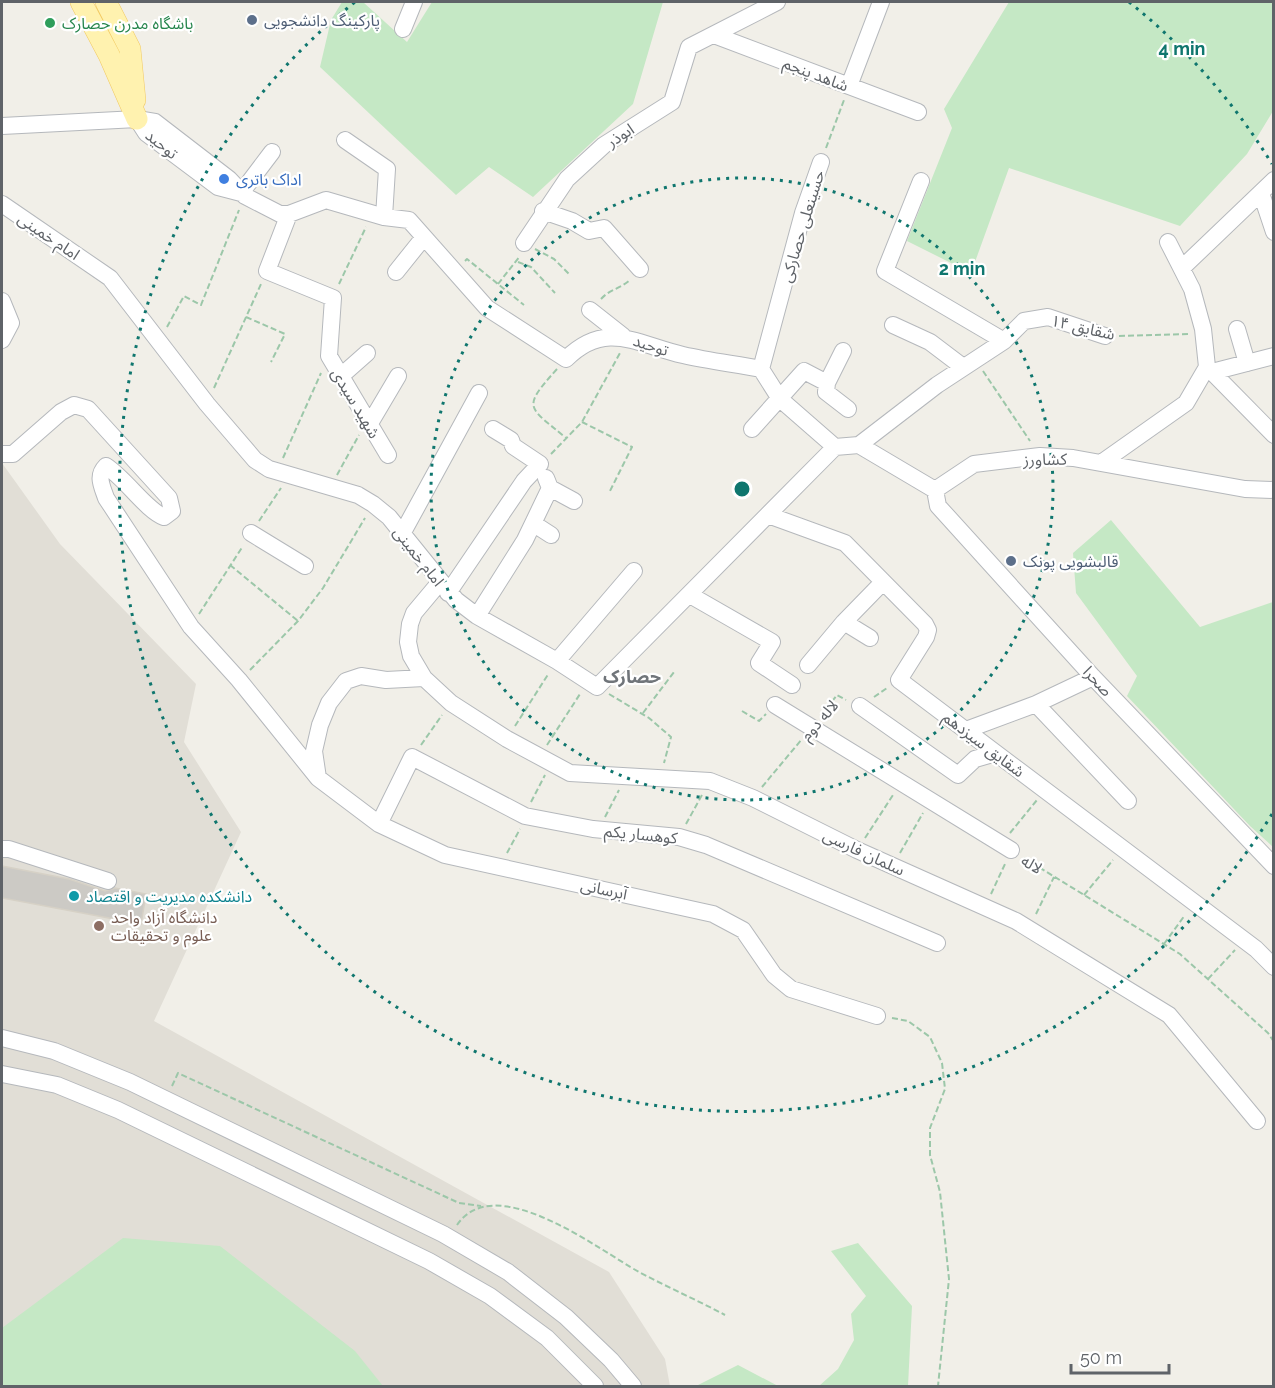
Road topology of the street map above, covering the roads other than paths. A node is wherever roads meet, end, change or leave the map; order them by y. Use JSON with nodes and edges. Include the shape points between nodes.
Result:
{"nodes":[{"id":1,"x":81,"y":2,"type":"edge"},
{"id":2,"x":106,"y":2,"type":"edge"},
{"id":3,"x":414,"y":2,"type":"edge"},
{"id":4,"x":777,"y":2,"type":"edge"},
{"id":5,"x":881,"y":2,"type":"edge"},
{"id":6,"x":403,"y":29,"type":"dead end"},
{"id":7,"x":714,"y":35,"type":"junction"},
{"id":8,"x":849,"y":86,"type":"junction"},
{"id":9,"x":918,"y":112,"type":"dead end"},
{"id":10,"x":136,"y":119,"type":"junction"},
{"id":11,"x":2,"y":126,"type":"edge"},
{"id":12,"x":345,"y":140,"type":"dead end"},
{"id":13,"x":272,"y":152,"type":"dead end"},
{"id":14,"x":821,"y":162,"type":"road end"},
{"id":15,"x":1274,"y":180,"type":"edge"},
{"id":16,"x":921,"y":181,"type":"dead end"},
{"id":17,"x":1261,"y":193,"type":"junction"},
{"id":18,"x":243,"y":194,"type":"junction"},
{"id":19,"x":2,"y":204,"type":"edge"},
{"id":20,"x":543,"y":211,"type":"junction"},
{"id":21,"x":289,"y":214,"type":"junction"},
{"id":22,"x":378,"y":215,"type":"junction"},
{"id":23,"x":1274,"y":232,"type":"edge"},
{"id":24,"x":424,"y":237,"type":"junction"},
{"id":25,"x":1168,"y":242,"type":"dead end"},
{"id":26,"x":524,"y":243,"type":"road end"},
{"id":27,"x":1182,"y":268,"type":"junction"},
{"id":28,"x":640,"y":269,"type":"road end"},
{"id":29,"x":396,"y":272,"type":"dead end"},
{"id":30,"x":2,"y":301,"type":"edge"},
{"id":31,"x":591,"y":310,"type":"road end"},
{"id":32,"x":893,"y":326,"type":"dead end"},
{"id":33,"x":1237,"y":329,"type":"dead end"},
{"id":34,"x":1105,"y":336,"type":"road end"},
{"id":35,"x":626,"y":337,"type":"junction"},
{"id":36,"x":2,"y":340,"type":"edge"},
{"id":37,"x":1004,"y":341,"type":"junction"},
{"id":38,"x":843,"y":351,"type":"dead end"},
{"id":39,"x":367,"y":352,"type":"dead end"},
{"id":40,"x":1274,"y":356,"type":"edge"},
{"id":41,"x":969,"y":363,"type":"junction"},
{"id":42,"x":1246,"y":363,"type":"junction"},
{"id":43,"x":761,"y":369,"type":"junction"},
{"id":44,"x":341,"y":376,"type":"junction"},
{"id":45,"x":398,"y":376,"type":"dead end"},
{"id":46,"x":827,"y":383,"type":"junction"},
{"id":47,"x":479,"y":393,"type":"dead end"},
{"id":48,"x":780,"y":399,"type":"junction"},
{"id":49,"x":848,"y":409,"type":"dead end"},
{"id":50,"x":368,"y":423,"type":"junction"},
{"id":51,"x":493,"y":429,"type":"dead end"},
{"id":52,"x":752,"y":429,"type":"dead end"},
{"id":53,"x":1274,"y":435,"type":"edge"},
{"id":54,"x":860,"y":445,"type":"junction"},
{"id":55,"x":835,"y":447,"type":"junction"},
{"id":56,"x":2,"y":454,"type":"edge"},
{"id":57,"x":388,"y":455,"type":"dead end"},
{"id":58,"x":540,"y":464,"type":"junction"},
{"id":59,"x":1101,"y":464,"type":"junction"},
{"id":60,"x":550,"y":488,"type":"junction"},
{"id":61,"x":935,"y":490,"type":"junction"},
{"id":62,"x":1274,"y":490,"type":"edge"},
{"id":63,"x":574,"y":501,"type":"dead end"},
{"id":64,"x":768,"y":515,"type":"junction"},
{"id":65,"x":534,"y":524,"type":"junction"},
{"id":66,"x":251,"y":533,"type":"road end"},
{"id":67,"x":402,"y":534,"type":"junction"},
{"id":68,"x":551,"y":535,"type":"dead end"},
{"id":69,"x":304,"y":566,"type":"dead end"},
{"id":70,"x":634,"y":571,"type":"dead end"},
{"id":71,"x":883,"y":582,"type":"junction"},
{"id":72,"x":444,"y":587,"type":"junction"},
{"id":73,"x":690,"y":595,"type":"junction"},
{"id":74,"x":477,"y":616,"type":"junction"},
{"id":75,"x":844,"y":622,"type":"junction"},
{"id":76,"x":870,"y":638,"type":"dead end"},
{"id":77,"x":557,"y":661,"type":"junction"},
{"id":78,"x":808,"y":665,"type":"dead end"},
{"id":79,"x":1093,"y":677,"type":"junction"},
{"id":80,"x":424,"y":678,"type":"junction"},
{"id":81,"x":792,"y":685,"type":"dead end"},
{"id":82,"x":1036,"y":704,"type":"junction"},
{"id":83,"x":775,"y":705,"type":"dead end"},
{"id":84,"x":860,"y":706,"type":"road end"},
{"id":85,"x":966,"y":730,"type":"junction"},
{"id":86,"x":996,"y":753,"type":"junction"},
{"id":87,"x":318,"y":778,"type":"junction"},
{"id":88,"x":1128,"y":801,"type":"dead end"},
{"id":89,"x":379,"y":824,"type":"junction"},
{"id":90,"x":1006,"y":847,"type":"road end"},
{"id":91,"x":2,"y":849,"type":"edge"},
{"id":92,"x":1274,"y":866,"type":"edge"},
{"id":93,"x":108,"y":880,"type":"dead end"},
{"id":94,"x":937,"y":943,"type":"dead end"},
{"id":95,"x":1274,"y":967,"type":"edge"},
{"id":96,"x":877,"y":1016,"type":"road end"},
{"id":97,"x":2,"y":1038,"type":"edge"},
{"id":98,"x":7,"y":1076,"type":"edge"},
{"id":99,"x":1257,"y":1121,"type":"dead end"},
{"id":100,"x":255,"y":1144,"type":"junction"},
{"id":101,"x":243,"y":1170,"type":"junction"},
{"id":102,"x":595,"y":1386,"type":"edge"},
{"id":103,"x":633,"y":1386,"type":"edge"}],
"edges":[{"from":1,"to":10,"type":"main road"},
{"from":2,"to":10,"type":"main road","via":[[130,49]]},
{"from":3,"to":6,"type":"street"},
{"from":4,"to":7,"type":"street","name":"ابوذر"},
{"from":5,"to":8,"type":"street"},
{"from":7,"to":8,"type":"street","name":"شاهد پنجم"},
{"from":7,"to":20,"type":"street","name":"ابوذر","via":[[689,47],[672,102],[604,145],[567,179]]},
{"from":8,"to":9,"type":"street","name":"شاهد پنجم"},
{"from":10,"to":11,"type":"street"},
{"from":10,"to":18,"type":"street","name":"توحید","via":[[155,122]]},
{"from":12,"to":22,"type":"street","via":[[387,169]]},
{"from":13,"to":18,"type":"street"},
{"from":14,"to":43,"type":"street","name":"حسینعلی حصارکی","via":[[803,213]]},
{"from":15,"to":17,"type":"street"},
{"from":16,"to":37,"type":"street","via":[[885,270]]},
{"from":17,"to":23,"type":"street"},
{"from":17,"to":27,"type":"street"},
{"from":18,"to":21,"type":"street","name":"توحید","via":[[280,214]]},
{"from":19,"to":67,"type":"street","name":"امام خمینی","via":[[110,278],[240,446],[255,460],[283,474],[358,495],[389,517]]},
{"from":20,"to":26,"type":"street","name":"ابوذر"},
{"from":20,"to":28,"type":"street","via":[[589,231],[604,228]]},
{"from":21,"to":22,"type":"street","via":[[326,200]]},
{"from":21,"to":44,"type":"street","name":"شهید سیدی","via":[[267,271],[333,298],[328,356]]},
{"from":22,"to":24,"type":"street","via":[[409,220]]},
{"from":24,"to":29,"type":"street"},
{"from":24,"to":35,"type":"street","name":"توحید","via":[[487,308],[566,359],[590,340]]},
{"from":25,"to":27,"type":"street"},
{"from":27,"to":59,"type":"street","via":[[1204,332],[1207,367],[1186,403]]},
{"from":30,"to":36,"type":"street","via":[[11,323]]},
{"from":31,"to":35,"type":"street"},
{"from":32,"to":41,"type":"street"},
{"from":33,"to":42,"type":"street"},
{"from":34,"to":37,"type":"street","name":"شقایق ۱۴","via":[[1048,317],[1024,321]]},
{"from":35,"to":43,"type":"street","name":"توحید","via":[[682,355]]},
{"from":37,"to":41,"type":"street","name":"شقایق ۱۴"},
{"from":38,"to":46,"type":"street"},
{"from":39,"to":44,"type":"street"},
{"from":40,"to":42,"type":"street"},
{"from":41,"to":54,"type":"street","name":"شقایق ۱۴"},
{"from":42,"to":53,"type":"street","via":[[1212,372]]},
{"from":43,"to":48,"type":"street"},
{"from":44,"to":50,"type":"street","name":"شهید سیدی"},
{"from":45,"to":50,"type":"street"},
{"from":46,"to":48,"type":"street","via":[[804,371]]},
{"from":46,"to":49,"type":"street","via":[[826,392]]},
{"from":47,"to":67,"type":"street"},
{"from":48,"to":52,"type":"street"},
{"from":48,"to":55,"type":"street"},
{"from":50,"to":57,"type":"street","name":"شهید سیدی"},
{"from":51,"to":58,"type":"street"},
{"from":54,"to":55,"type":"street"},
{"from":54,"to":61,"type":"street"},
{"from":55,"to":64,"type":"street"},
{"from":56,"to":87,"type":"street","name":"آبرسانی","via":[[13,454],[74,405],[88,409],[170,498],[172,511],[164,517],[154,513],[122,477],[106,466],[100,480],[106,498],[191,627]]},
{"from":58,"to":60,"type":"street"},
{"from":58,"to":72,"type":"street","via":[[496,514]]},
{"from":59,"to":61,"type":"street","name":"کشاورز","via":[[1040,456],[974,464]]},
{"from":59,"to":62,"type":"street","name":"کشاورز","via":[[1245,489]]},
{"from":60,"to":63,"type":"street"},
{"from":60,"to":65,"type":"street"},
{"from":61,"to":79,"type":"street","name":"صحرا","via":[[938,506]]},
{"from":64,"to":71,"type":"street","via":[[845,543]]},
{"from":64,"to":73,"type":"street"},
{"from":65,"to":68,"type":"street"},
{"from":65,"to":74,"type":"street"},
{"from":66,"to":69,"type":"street"},
{"from":67,"to":72,"type":"street","name":"امام خمینی"},
{"from":70,"to":77,"type":"street"},
{"from":71,"to":75,"type":"street"},
{"from":71,"to":85,"type":"street","name":"شقایق سیزدهم","via":[[928,630],[899,680]]},
{"from":72,"to":74,"type":"street","name":"امام خمینی"},
{"from":72,"to":80,"type":"street","via":[[414,613],[410,624],[411,656]]},
{"from":73,"to":77,"type":"street","name":"امام خمینی","via":[[593,684]]},
{"from":73,"to":81,"type":"street","via":[[771,642],[759,663]]},
{"from":74,"to":77,"type":"street","name":"امام خمینی"},
{"from":75,"to":76,"type":"street"},
{"from":75,"to":78,"type":"street"},
{"from":79,"to":82,"type":"street"},
{"from":79,"to":92,"type":"street","name":"صحرا"},
{"from":80,"to":87,"type":"street","via":[[386,680],[361,676],[346,681],[329,703],[320,724],[314,751]]},
{"from":80,"to":99,"type":"street","name":"سلمان فارسی","via":[[451,703],[570,773],[710,781],[1029,928],[1169,1016]]},
{"from":82,"to":85,"type":"street"},
{"from":82,"to":88,"type":"street"},
{"from":83,"to":90,"type":"street"},
{"from":84,"to":86,"type":"street","name":"لاله دوم","via":[[958,775],[975,759]]},
{"from":85,"to":86,"type":"street","name":"شقایق سیزدهم"},
{"from":86,"to":95,"type":"street","name":"شقایق سیزدهم","via":[[1244,940]]},
{"from":87,"to":89,"type":"street","name":"آبرسانی"},
{"from":89,"to":94,"type":"street","name":"کوهسار یکم","via":[[412,757],[525,816],[598,830],[679,837],[706,845]]},
{"from":89,"to":96,"type":"street","name":"آبرسانی","via":[[445,855],[713,914],[743,930],[774,975],[790,989]]},
{"from":91,"to":93,"type":"street"},
{"from":97,"to":100,"type":"street","via":[[54,1051]]},
{"from":98,"to":101,"type":"street","via":[[57,1085]]},
{"from":100,"to":101,"type":"street"},
{"from":100,"to":103,"type":"street","via":[[448,1237],[508,1272],[566,1317]]},
{"from":101,"to":102,"type":"street","via":[[429,1261],[490,1296],[547,1338]]}]}
